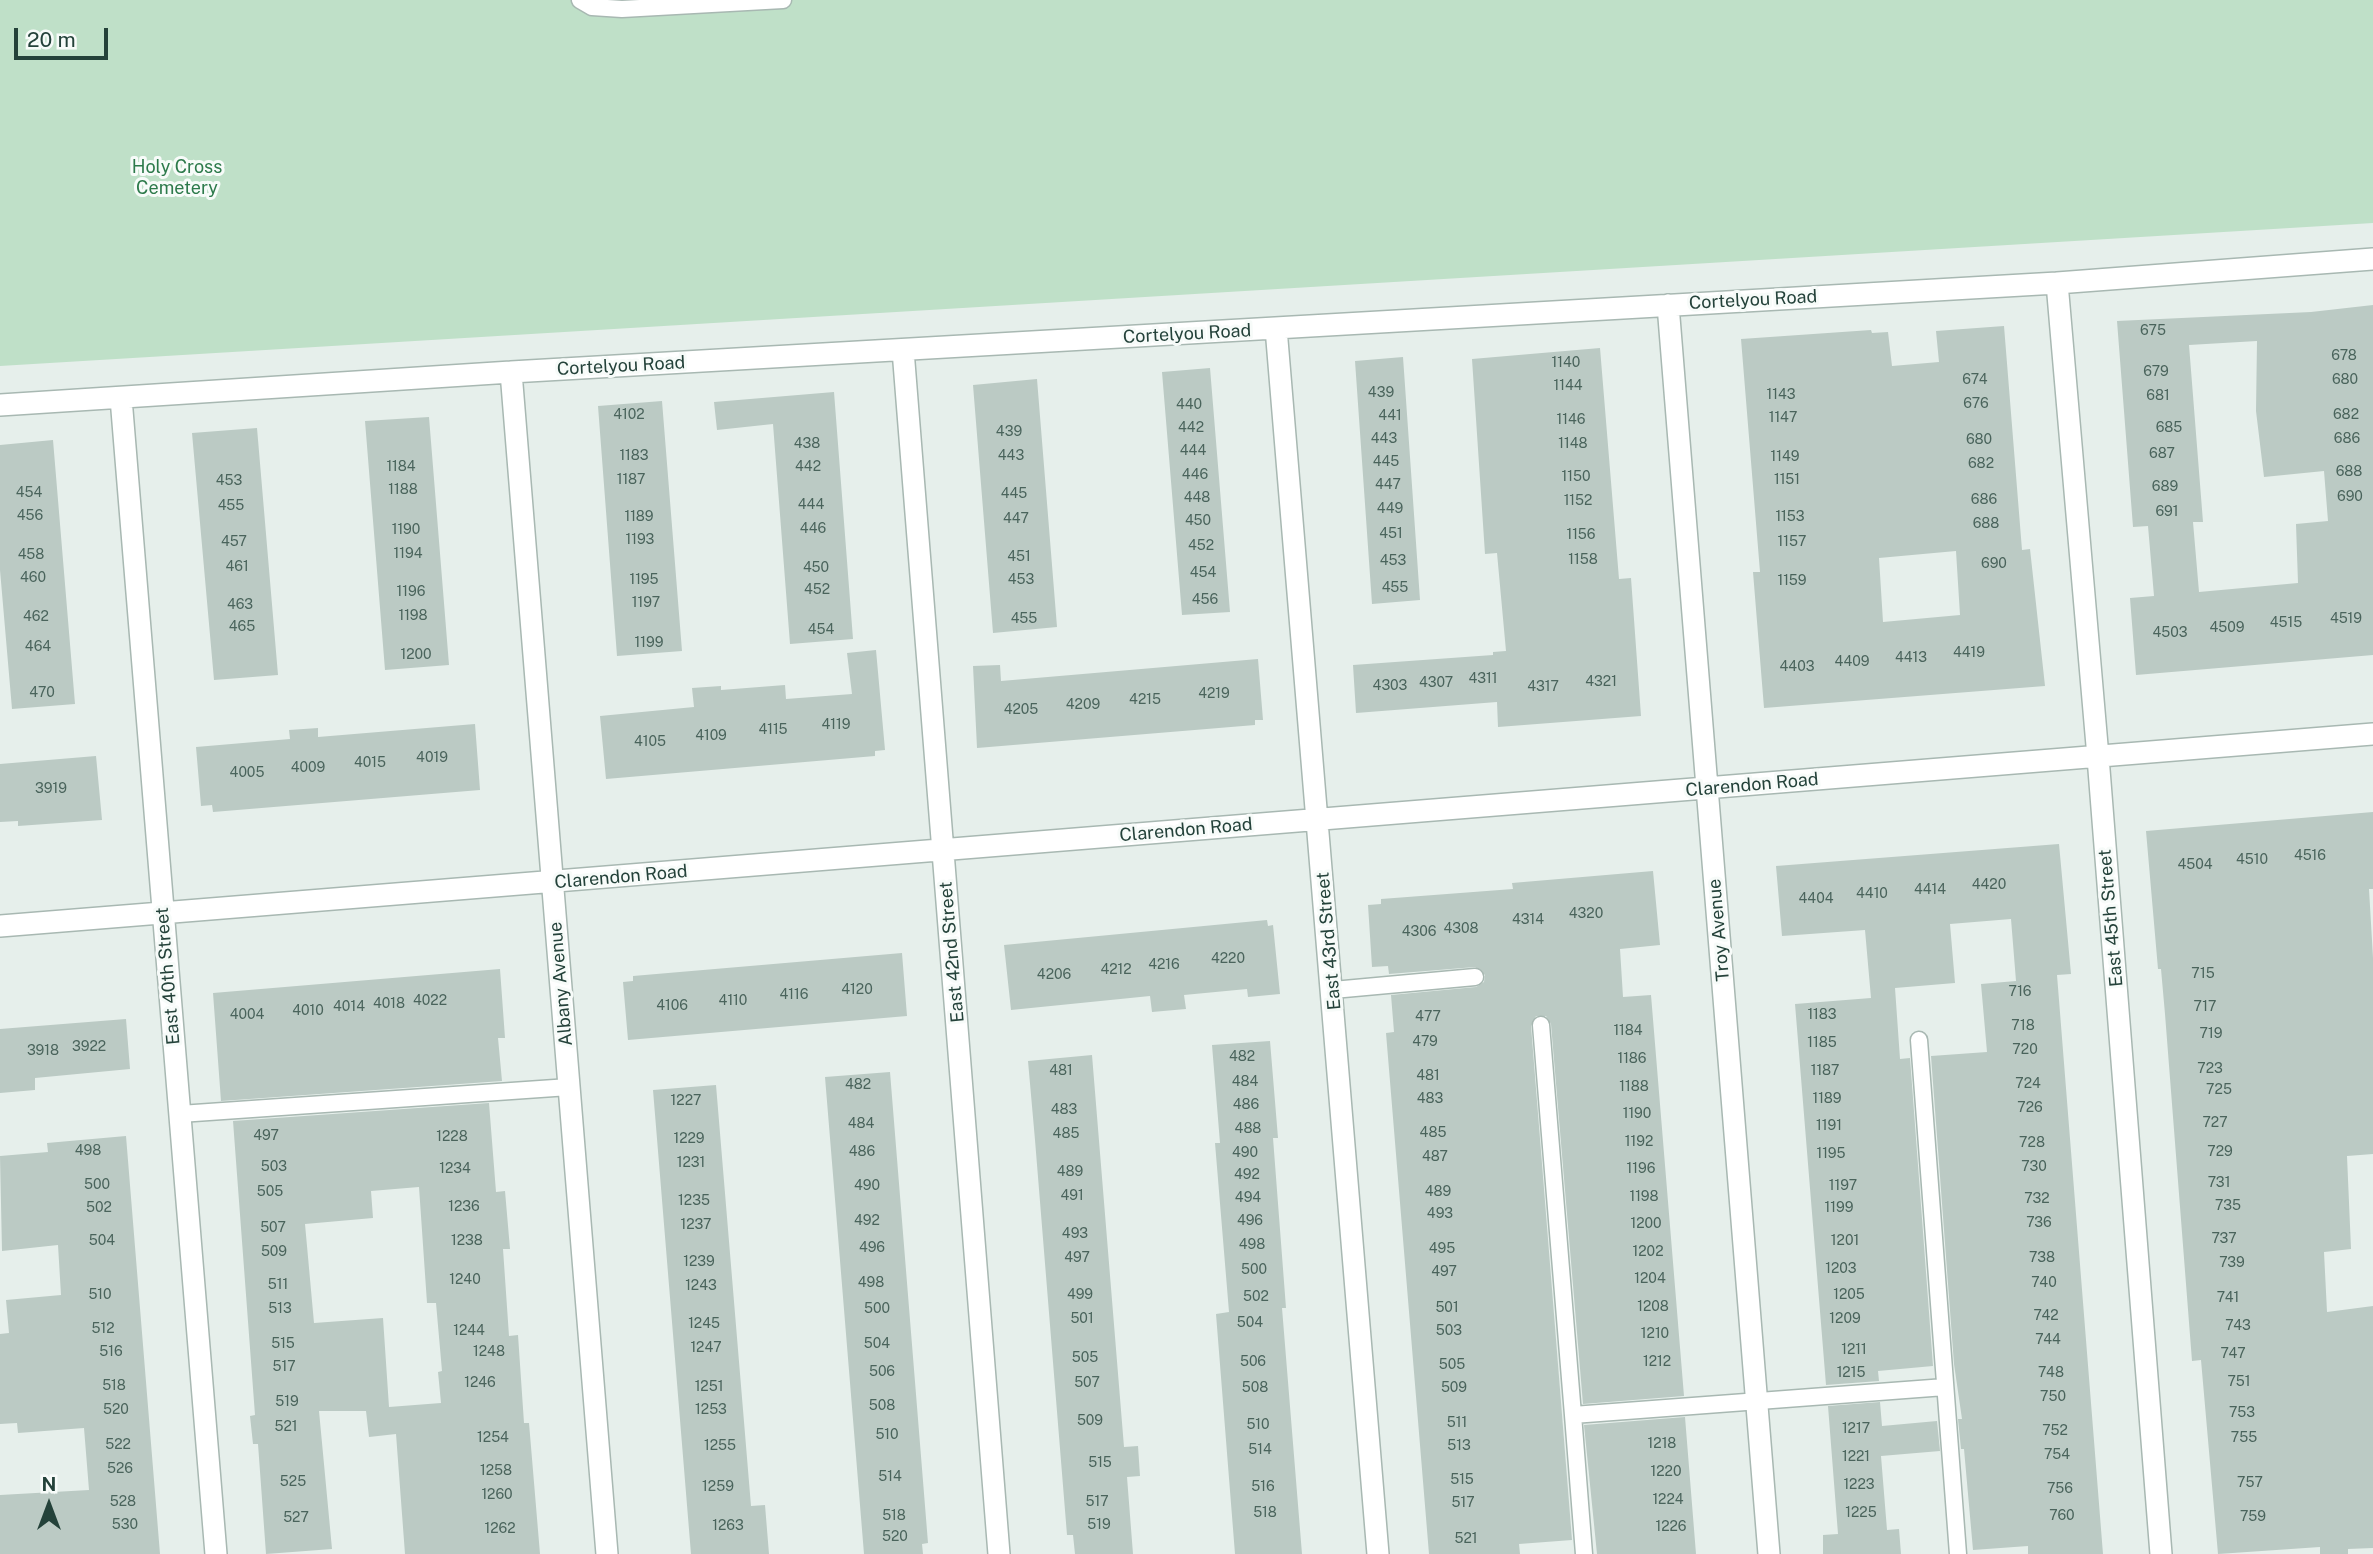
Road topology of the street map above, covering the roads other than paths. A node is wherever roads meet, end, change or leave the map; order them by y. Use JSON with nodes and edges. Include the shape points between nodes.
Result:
{"nodes":[{"id":1,"x":580,"y":0,"type":"edge"},
{"id":2,"x":783,"y":0,"type":"edge"},
{"id":3,"x":2373,"y":259,"type":"edge"},
{"id":4,"x":2057,"y":283,"type":"junction"},
{"id":5,"x":1668,"y":305,"type":"junction"},
{"id":6,"x":1276,"y":328,"type":"junction"},
{"id":7,"x":904,"y":350,"type":"junction"},
{"id":8,"x":511,"y":372,"type":"junction"},
{"id":9,"x":121,"y":398,"type":"junction"},
{"id":10,"x":0,"y":405,"type":"edge"},
{"id":11,"x":2373,"y":734,"type":"edge"},
{"id":12,"x":2098,"y":757,"type":"junction"},
{"id":13,"x":1707,"y":788,"type":"junction"},
{"id":14,"x":1319,"y":819,"type":"junction"},
{"id":15,"x":943,"y":850,"type":"junction"},
{"id":16,"x":553,"y":882,"type":"junction"},
{"id":17,"x":163,"y":913,"type":"junction"},
{"id":18,"x":0,"y":926,"type":"edge"},
{"id":19,"x":1475,"y":977,"type":"dead end"},
{"id":20,"x":1333,"y":989,"type":"junction"},
{"id":21,"x":1541,"y":1026,"type":"dead end"},
{"id":22,"x":1919,"y":1040,"type":"dead end"},
{"id":23,"x":569,"y":1087,"type":"junction"},
{"id":24,"x":180,"y":1114,"type":"junction"},
{"id":25,"x":1945,"y":1387,"type":"junction"},
{"id":26,"x":1757,"y":1403,"type":"junction"},
{"id":27,"x":1573,"y":1415,"type":"junction"},
{"id":28,"x":216,"y":1554,"type":"edge"},
{"id":29,"x":607,"y":1554,"type":"edge"},
{"id":30,"x":999,"y":1554,"type":"edge"},
{"id":31,"x":1378,"y":1554,"type":"edge"},
{"id":32,"x":1584,"y":1554,"type":"edge"},
{"id":33,"x":1769,"y":1554,"type":"edge"},
{"id":34,"x":1958,"y":1554,"type":"edge"},
{"id":35,"x":2161,"y":1554,"type":"edge"}],
"edges":[{"from":1,"to":2,"type":"lane","via":[[592,7],[622,9]]},
{"from":3,"to":4,"type":"street","name":"Cortelyou Road"},
{"from":4,"to":5,"type":"street","name":"Cortelyou Road"},
{"from":4,"to":12,"type":"street","name":"East 45th Street"},
{"from":5,"to":6,"type":"street","name":"Cortelyou Road"},
{"from":5,"to":13,"type":"street","name":"Troy Avenue"},
{"from":6,"to":7,"type":"street","name":"Cortelyou Road"},
{"from":6,"to":14,"type":"street","name":"East 43rd Street"},
{"from":7,"to":8,"type":"street","name":"Cortelyou Road"},
{"from":7,"to":15,"type":"street","name":"East 42nd Street"},
{"from":8,"to":9,"type":"street","name":"Cortelyou Road"},
{"from":8,"to":16,"type":"street","name":"Albany Avenue"},
{"from":9,"to":10,"type":"street","name":"Cortelyou Road"},
{"from":9,"to":17,"type":"street","name":"East 40th Street"},
{"from":11,"to":12,"type":"street","name":"Clarendon Road"},
{"from":12,"to":13,"type":"street","name":"Clarendon Road"},
{"from":12,"to":35,"type":"street","name":"East 45th Street"},
{"from":13,"to":14,"type":"street","name":"Clarendon Road"},
{"from":13,"to":26,"type":"street","name":"Troy Avenue"},
{"from":14,"to":15,"type":"street","name":"Clarendon Road"},
{"from":14,"to":20,"type":"street","name":"East 43rd Street"},
{"from":15,"to":16,"type":"street","name":"Clarendon Road"},
{"from":15,"to":30,"type":"street","name":"East 42nd Street"},
{"from":16,"to":17,"type":"street","name":"Clarendon Road"},
{"from":16,"to":23,"type":"street","name":"Albany Avenue"},
{"from":17,"to":18,"type":"street","name":"Clarendon Road"},
{"from":17,"to":24,"type":"street","name":"East 40th Street"},
{"from":19,"to":20,"type":"lane"},
{"from":20,"to":31,"type":"street","name":"East 43rd Street"},
{"from":21,"to":27,"type":"lane"},
{"from":22,"to":25,"type":"lane"},
{"from":23,"to":24,"type":"lane"},
{"from":23,"to":29,"type":"street","name":"Albany Avenue"},
{"from":24,"to":28,"type":"street","name":"East 40th Street"},
{"from":25,"to":26,"type":"lane"},
{"from":25,"to":34,"type":"lane"},
{"from":26,"to":27,"type":"lane"},
{"from":26,"to":33,"type":"street","name":"Troy Avenue"},
{"from":27,"to":32,"type":"lane"}]}
